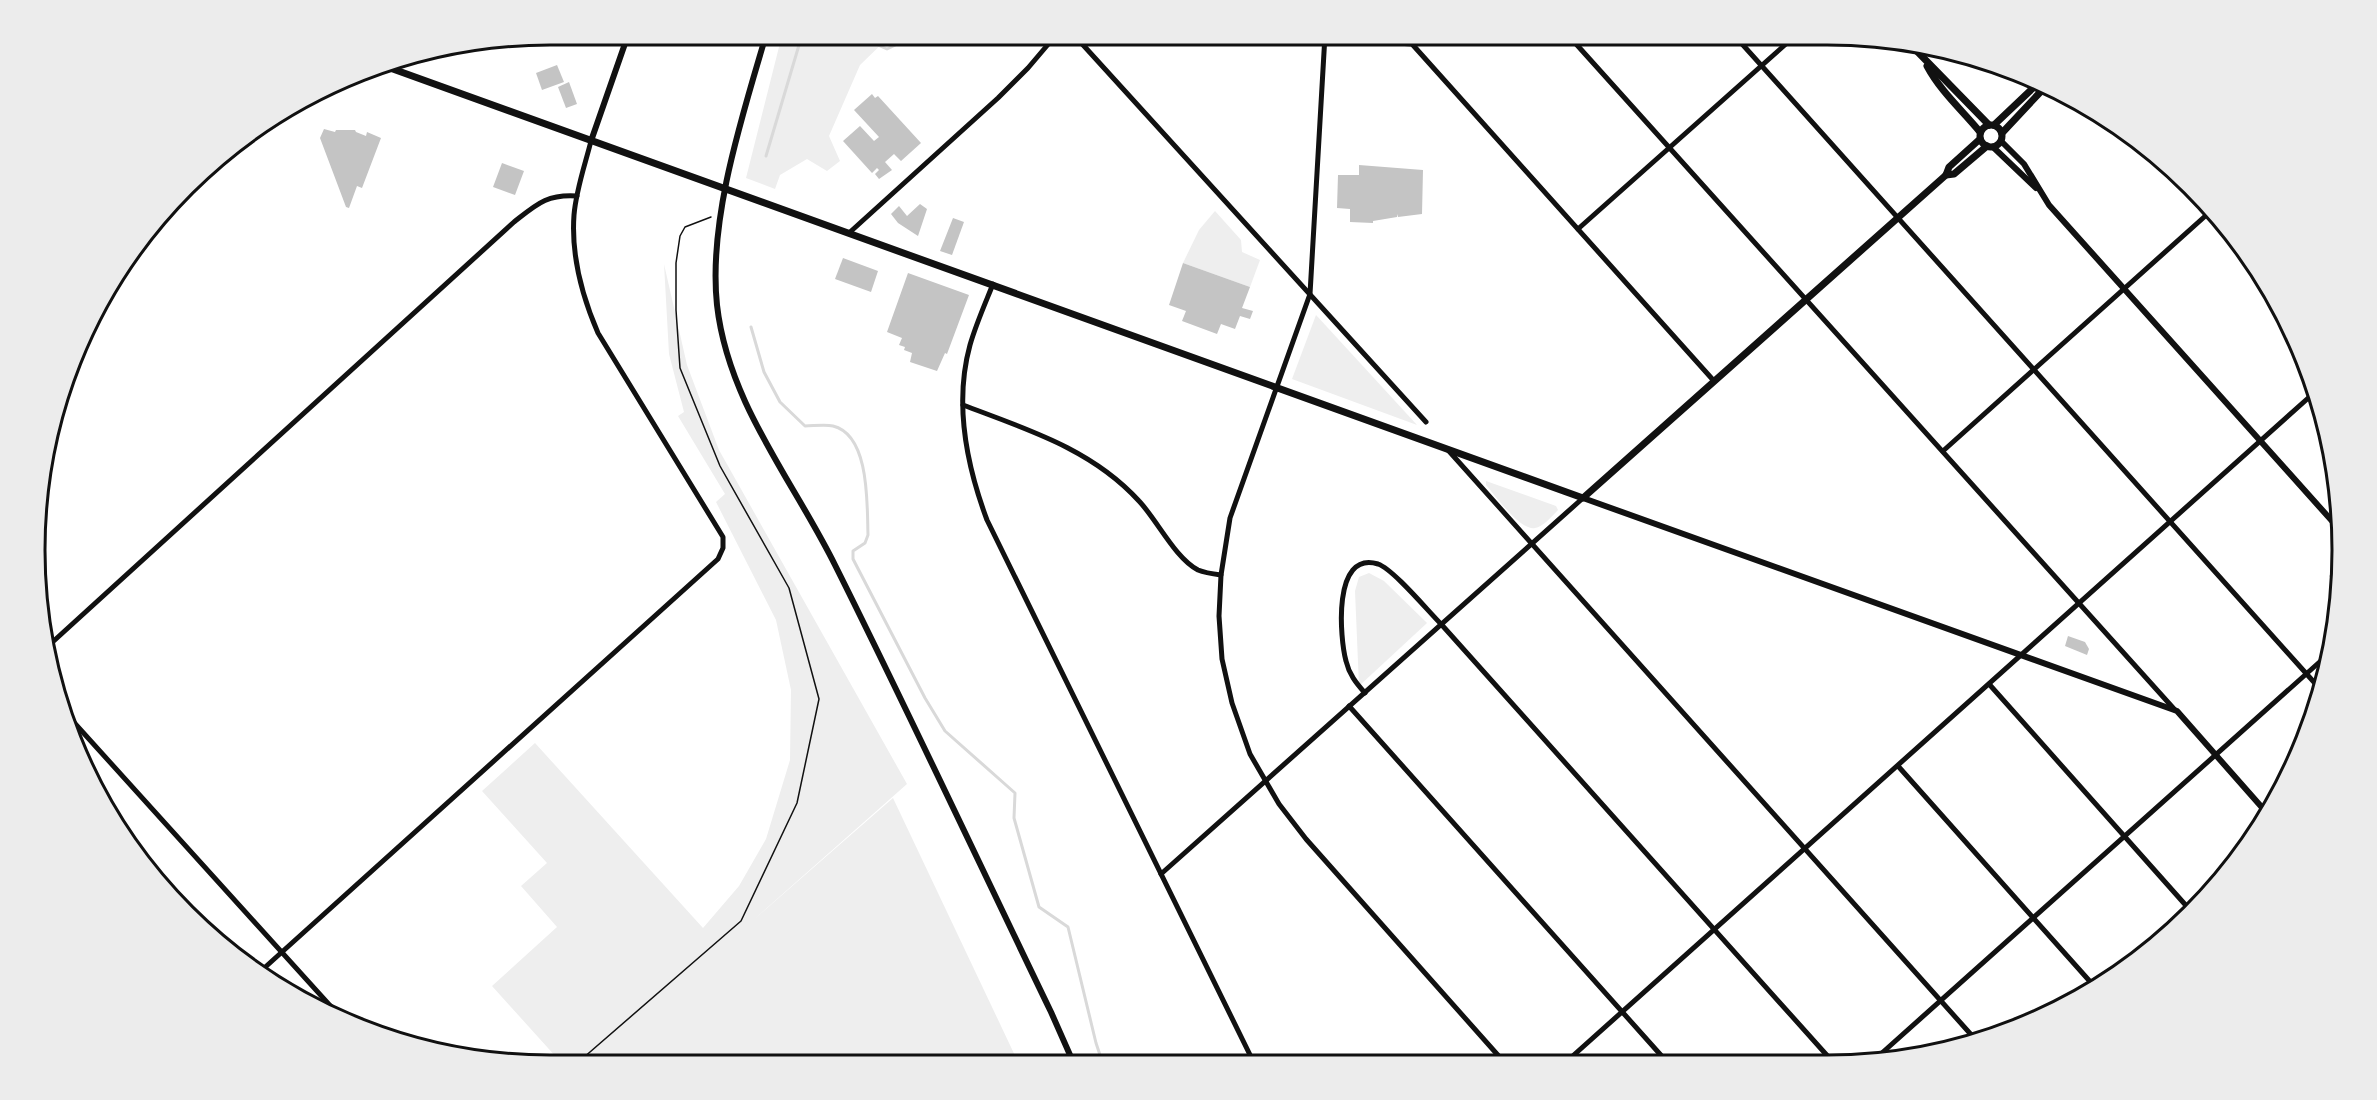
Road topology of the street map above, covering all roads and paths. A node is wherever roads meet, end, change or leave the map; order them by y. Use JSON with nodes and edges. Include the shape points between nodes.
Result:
{"nodes":[{"id":1,"x":624,"y":45,"type":"edge"},
{"id":2,"x":763,"y":45,"type":"edge"},
{"id":3,"x":1047,"y":45,"type":"edge"},
{"id":4,"x":1084,"y":45,"type":"edge"},
{"id":5,"x":1324,"y":45,"type":"edge"},
{"id":6,"x":1413,"y":45,"type":"edge"},
{"id":7,"x":1579,"y":45,"type":"edge"},
{"id":8,"x":1744,"y":45,"type":"edge"},
{"id":9,"x":1784,"y":45,"type":"edge"},
{"id":10,"x":1918,"y":54,"type":"edge"},
{"id":11,"x":1923,"y":59,"type":"junction"},
{"id":12,"x":1761,"y":65,"type":"junction"},
{"id":13,"x":395,"y":70,"type":"edge"},
{"id":14,"x":2032,"y":89,"type":"edge"},
{"id":15,"x":2040,"y":92,"type":"edge"},
{"id":16,"x":1991,"y":125,"type":"junction"},
{"id":17,"x":1980,"y":135,"type":"junction"},
{"id":18,"x":2001,"y":137,"type":"junction"},
{"id":19,"x":591,"y":141,"type":"junction"},
{"id":20,"x":1990,"y":146,"type":"junction"},
{"id":21,"x":1670,"y":147,"type":"junction"},
{"id":22,"x":1946,"y":175,"type":"junction"},
{"id":23,"x":2043,"y":194,"type":"junction"},
{"id":24,"x":577,"y":196,"type":"junction"},
{"id":25,"x":720,"y":215,"type":"junction"},
{"id":26,"x":2206,"y":216,"type":"edge"},
{"id":27,"x":1898,"y":218,"type":"junction"},
{"id":28,"x":1578,"y":229,"type":"junction"},
{"id":29,"x":849,"y":233,"type":"junction"},
{"id":30,"x":993,"y":284,"type":"junction"},
{"id":31,"x":2124,"y":289,"type":"junction"},
{"id":32,"x":1310,"y":294,"type":"junction"},
{"id":33,"x":1806,"y":299,"type":"junction"},
{"id":34,"x":2034,"y":369,"type":"junction"},
{"id":35,"x":1714,"y":381,"type":"junction"},
{"id":36,"x":1276,"y":387,"type":"junction"},
{"id":37,"x":2308,"y":398,"type":"edge"},
{"id":38,"x":963,"y":405,"type":"junction"},
{"id":39,"x":1426,"y":422,"type":"dead end"},
{"id":40,"x":2260,"y":441,"type":"junction"},
{"id":41,"x":1447,"y":449,"type":"junction"},
{"id":42,"x":1942,"y":451,"type":"junction"},
{"id":43,"x":1583,"y":498,"type":"junction"},
{"id":44,"x":2331,"y":520,"type":"edge"},
{"id":45,"x":2170,"y":522,"type":"junction"},
{"id":46,"x":1532,"y":544,"type":"junction"},
{"id":47,"x":1221,"y":575,"type":"junction"},
{"id":48,"x":2079,"y":603,"type":"junction"},
{"id":49,"x":1441,"y":624,"type":"junction"},
{"id":50,"x":54,"y":641,"type":"edge"},
{"id":51,"x":2020,"y":656,"type":"junction"},
{"id":52,"x":2319,"y":662,"type":"edge"},
{"id":53,"x":2306,"y":674,"type":"junction"},
{"id":54,"x":2314,"y":683,"type":"edge"},
{"id":55,"x":1989,"y":684,"type":"junction"},
{"id":56,"x":1365,"y":693,"type":"junction"},
{"id":57,"x":1349,"y":706,"type":"junction"},
{"id":58,"x":2176,"y":711,"type":"junction"},
{"id":59,"x":77,"y":726,"type":"edge"},
{"id":60,"x":2216,"y":755,"type":"junction"},
{"id":61,"x":1898,"y":766,"type":"junction"},
{"id":62,"x":1265,"y":781,"type":"junction"},
{"id":63,"x":2261,"y":807,"type":"edge"},
{"id":64,"x":2125,"y":836,"type":"junction"},
{"id":65,"x":1804,"y":849,"type":"junction"},
{"id":66,"x":1161,"y":874,"type":"junction"},
{"id":67,"x":2186,"y":905,"type":"edge"},
{"id":68,"x":2033,"y":918,"type":"junction"},
{"id":69,"x":1714,"y":930,"type":"junction"},
{"id":70,"x":282,"y":952,"type":"junction"},
{"id":71,"x":265,"y":967,"type":"edge"},
{"id":72,"x":2090,"y":981,"type":"edge"},
{"id":73,"x":1941,"y":1001,"type":"junction"},
{"id":74,"x":328,"y":1004,"type":"edge"},
{"id":75,"x":1622,"y":1012,"type":"junction"},
{"id":76,"x":1970,"y":1034,"type":"edge"},
{"id":77,"x":1883,"y":1052,"type":"edge"},
{"id":78,"x":587,"y":1055,"type":"edge"},
{"id":79,"x":1070,"y":1055,"type":"edge"},
{"id":80,"x":1250,"y":1055,"type":"edge"},
{"id":81,"x":1498,"y":1055,"type":"edge"},
{"id":82,"x":1574,"y":1055,"type":"edge"},
{"id":83,"x":1661,"y":1055,"type":"edge"},
{"id":84,"x":1827,"y":1055,"type":"edge"}],
"edges":[{"from":1,"to":19,"type":"street"},
{"from":2,"to":25,"type":"street"},
{"from":3,"to":29,"type":"street","via":[[998,99]]},
{"from":4,"to":32,"type":"street"},
{"from":5,"to":32,"type":"street"},
{"from":6,"to":28,"type":"street"},
{"from":7,"to":21,"type":"street"},
{"from":8,"to":12,"type":"street"},
{"from":9,"to":12,"type":"street"},
{"from":10,"to":11,"type":"main road"},
{"from":11,"to":16,"type":"main road"},
{"from":11,"to":17,"type":"main road","via":[[1934,80]]},
{"from":12,"to":21,"type":"street"},
{"from":12,"to":27,"type":"street"},
{"from":13,"to":19,"type":"main road"},
{"from":14,"to":16,"type":"main road"},
{"from":15,"to":18,"type":"main road"},
{"from":16,"to":17,"type":"main road"},
{"from":16,"to":18,"type":"main road"},
{"from":17,"to":20,"type":"main road"},
{"from":17,"to":22,"type":"main road"},
{"from":18,"to":20,"type":"main road"},
{"from":18,"to":23,"type":"street"},
{"from":19,"to":24,"type":"street"},
{"from":19,"to":29,"type":"main road"},
{"from":20,"to":22,"type":"main road","via":[[1954,174]]},
{"from":20,"to":23,"type":"street"},
{"from":21,"to":28,"type":"street"},
{"from":21,"to":33,"type":"street"},
{"from":22,"to":27,"type":"main road"},
{"from":23,"to":31,"type":"street"},
{"from":24,"to":50,"type":"street","via":[[549,197],[514,222]]},
{"from":24,"to":70,"type":"street","via":[[574,232],[579,284],[587,307],[598,333],[723,537],[723,548],[718,558]]},
{"from":25,"to":78,"type":"path","via":[[685,227],[680,236],[676,263],[680,368],[720,466],[789,588],[819,699],[797,803],[741,921]]},
{"from":25,"to":79,"type":"street","via":[[716,245],[717,306],[744,404],[834,564]]},
{"from":26,"to":31,"type":"street"},
{"from":27,"to":33,"type":"main road"},
{"from":27,"to":34,"type":"street"},
{"from":28,"to":35,"type":"street"},
{"from":29,"to":30,"type":"main road"},
{"from":30,"to":36,"type":"main road"},
{"from":30,"to":38,"type":"street","via":[[970,343]]},
{"from":31,"to":34,"type":"street"},
{"from":31,"to":40,"type":"street"},
{"from":32,"to":36,"type":"street"},
{"from":32,"to":39,"type":"street"},
{"from":33,"to":35,"type":"main road"},
{"from":33,"to":42,"type":"street"},
{"from":34,"to":42,"type":"street"},
{"from":34,"to":45,"type":"street"},
{"from":35,"to":43,"type":"main road"},
{"from":36,"to":41,"type":"main road"},
{"from":36,"to":47,"type":"street","via":[[1230,518]]},
{"from":37,"to":40,"type":"street"},
{"from":38,"to":47,"type":"street","via":[[1057,441],[1085,456],[1137,498],[1189,563],[1205,573]]},
{"from":38,"to":66,"type":"street","via":[[972,475],[987,520]]},
{"from":40,"to":44,"type":"street"},
{"from":40,"to":45,"type":"street"},
{"from":41,"to":43,"type":"main road"},
{"from":41,"to":46,"type":"street"},
{"from":42,"to":48,"type":"street"},
{"from":43,"to":46,"type":"street"},
{"from":43,"to":51,"type":"street"},
{"from":45,"to":48,"type":"street"},
{"from":45,"to":53,"type":"street"},
{"from":46,"to":49,"type":"street"},
{"from":46,"to":65,"type":"street"},
{"from":47,"to":62,"type":"street","via":[[1222,659],[1232,703],[1250,754]]},
{"from":48,"to":51,"type":"street"},
{"from":48,"to":58,"type":"street"},
{"from":49,"to":56,"type":"street"},
{"from":49,"to":56,"type":"street","via":[[1383,567],[1372,563],[1358,567],[1344,589],[1341,625],[1346,663]]},
{"from":49,"to":69,"type":"street"},
{"from":51,"to":55,"type":"street"},
{"from":51,"to":58,"type":"street"},
{"from":52,"to":53,"type":"street"},
{"from":53,"to":54,"type":"street"},
{"from":53,"to":60,"type":"street"},
{"from":55,"to":61,"type":"street"},
{"from":55,"to":64,"type":"street"},
{"from":56,"to":57,"type":"street"},
{"from":57,"to":62,"type":"street"},
{"from":57,"to":75,"type":"street"},
{"from":58,"to":60,"type":"street"},
{"from":59,"to":70,"type":"street"},
{"from":60,"to":63,"type":"street"},
{"from":60,"to":64,"type":"street"},
{"from":61,"to":65,"type":"street"},
{"from":61,"to":68,"type":"street"},
{"from":62,"to":66,"type":"street"},
{"from":62,"to":81,"type":"street","via":[[1306,840]]},
{"from":64,"to":67,"type":"street"},
{"from":64,"to":68,"type":"street"},
{"from":65,"to":69,"type":"street"},
{"from":65,"to":73,"type":"street"},
{"from":66,"to":80,"type":"street"},
{"from":68,"to":72,"type":"street"},
{"from":68,"to":73,"type":"street"},
{"from":69,"to":75,"type":"street"},
{"from":69,"to":84,"type":"street"},
{"from":70,"to":71,"type":"street"},
{"from":70,"to":74,"type":"street"},
{"from":73,"to":76,"type":"street"},
{"from":73,"to":77,"type":"street"},
{"from":75,"to":82,"type":"street"},
{"from":75,"to":83,"type":"street"}]}
